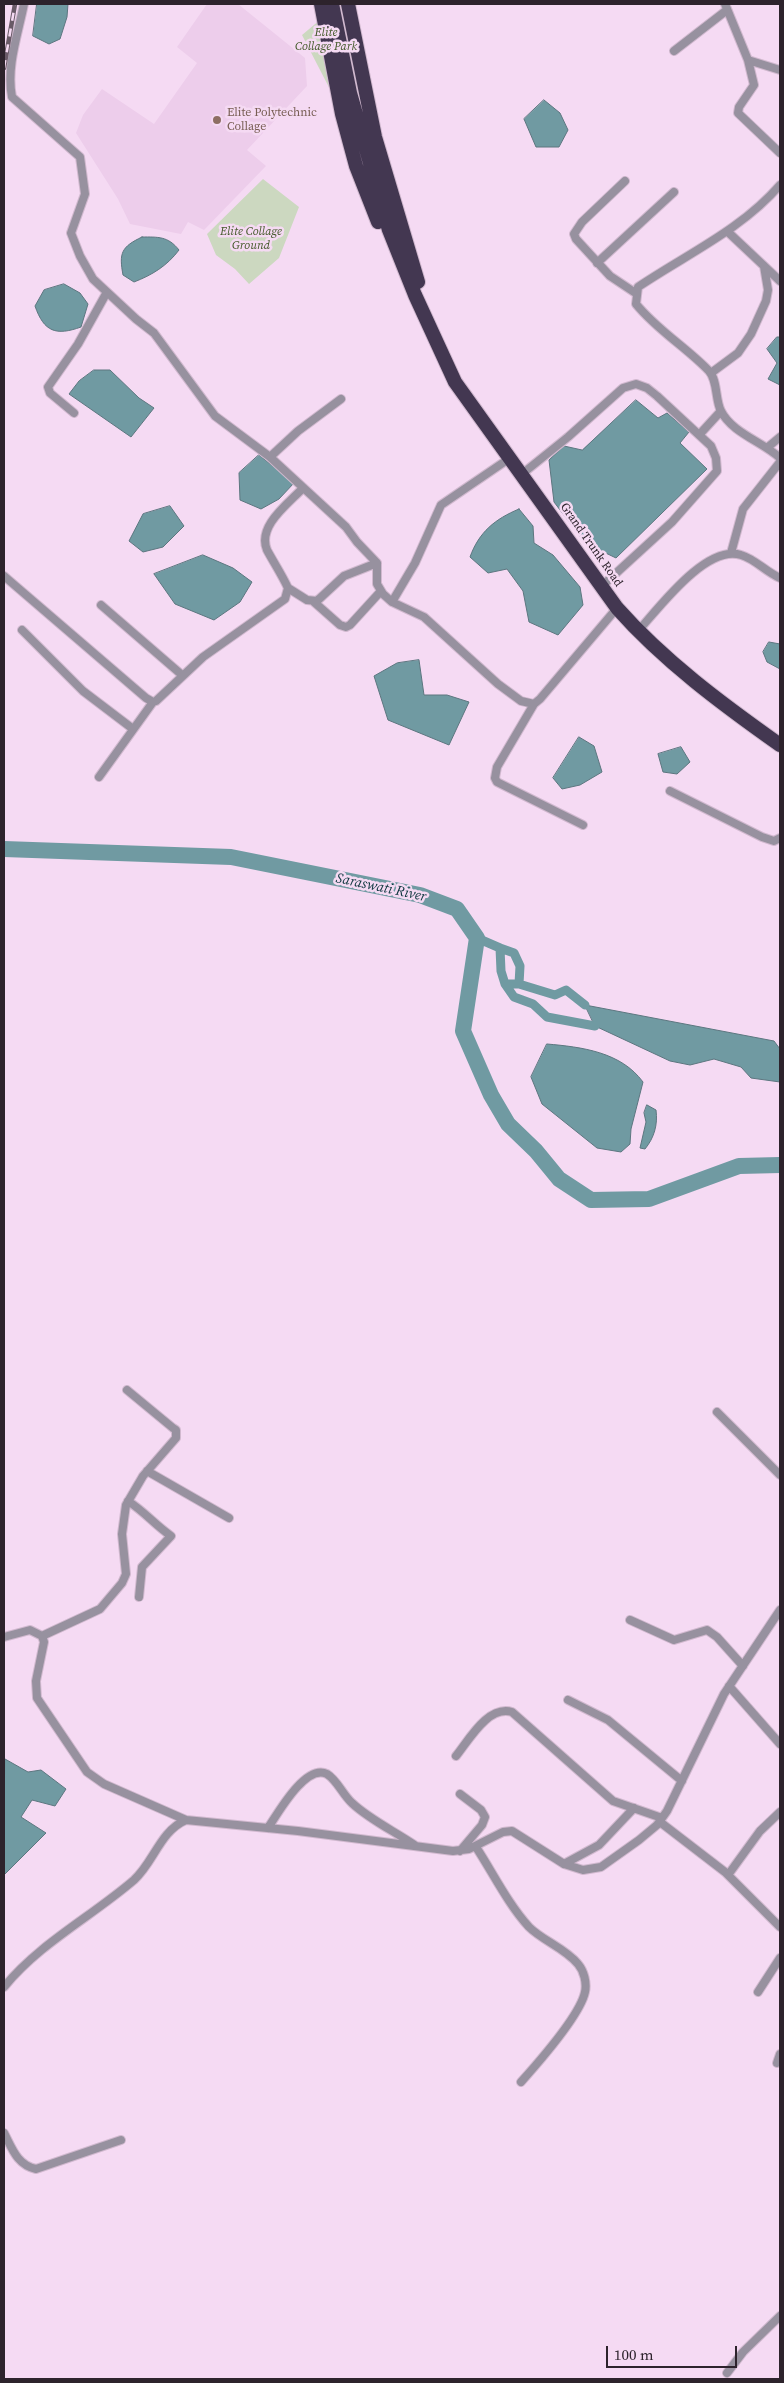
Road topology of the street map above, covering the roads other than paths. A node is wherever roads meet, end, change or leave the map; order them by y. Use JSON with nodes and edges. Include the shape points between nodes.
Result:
{"nodes":[{"id":1,"x":24,"y":4,"type":"edge"},
{"id":2,"x":313,"y":4,"type":"edge"},
{"id":3,"x":321,"y":4,"type":"edge"},
{"id":4,"x":332,"y":4,"type":"edge"},
{"id":5,"x":348,"y":4,"type":"edge"},
{"id":6,"x":726,"y":7,"type":"edge"},
{"id":7,"x":674,"y":52,"type":"dead end"},
{"id":8,"x":748,"y":60,"type":"junction"},
{"id":9,"x":780,"y":70,"type":"edge"},
{"id":10,"x":780,"y":153,"type":"edge"},
{"id":11,"x":362,"y":165,"type":"junction"},
{"id":12,"x":625,"y":181,"type":"dead end"},
{"id":13,"x":363,"y":184,"type":"junction"},
{"id":14,"x":780,"y":185,"type":"edge"},
{"id":15,"x":674,"y":192,"type":"dead end"},
{"id":16,"x":728,"y":232,"type":"junction"},
{"id":17,"x":598,"y":263,"type":"junction"},
{"id":18,"x":764,"y":266,"type":"junction"},
{"id":19,"x":779,"y":279,"type":"edge"},
{"id":20,"x":108,"y":292,"type":"junction"},
{"id":21,"x":637,"y":294,"type":"junction"},
{"id":22,"x":426,"y":320,"type":"junction"},
{"id":23,"x":711,"y":373,"type":"junction"},
{"id":24,"x":455,"y":382,"type":"junction"},
{"id":25,"x":341,"y":399,"type":"dead end"},
{"id":26,"x":720,"y":411,"type":"junction"},
{"id":27,"x":74,"y":413,"type":"dead end"},
{"id":28,"x":699,"y":435,"type":"junction"},
{"id":29,"x":780,"y":436,"type":"edge"},
{"id":30,"x":768,"y":447,"type":"junction"},
{"id":31,"x":270,"y":457,"type":"junction"},
{"id":32,"x":510,"y":458,"type":"junction"},
{"id":33,"x":780,"y":458,"type":"edge"},
{"id":34,"x":780,"y":462,"type":"edge"},
{"id":35,"x":522,"y":474,"type":"junction"},
{"id":36,"x":303,"y":488,"type":"junction"},
{"id":37,"x":731,"y":553,"type":"junction"},
{"id":38,"x":377,"y":563,"type":"junction"},
{"id":39,"x":4,"y":576,"type":"edge"},
{"id":40,"x":780,"y":578,"type":"edge"},
{"id":41,"x":602,"y":586,"type":"junction"},
{"id":42,"x":288,"y":588,"type":"junction"},
{"id":43,"x":380,"y":591,"type":"junction"},
{"id":44,"x":314,"y":602,"type":"junction"},
{"id":45,"x":392,"y":602,"type":"junction"},
{"id":46,"x":101,"y":605,"type":"dead end"},
{"id":47,"x":617,"y":608,"type":"junction"},
{"id":48,"x":22,"y":630,"type":"dead end"},
{"id":49,"x":638,"y":631,"type":"junction"},
{"id":50,"x":182,"y":675,"type":"junction"},
{"id":51,"x":153,"y":702,"type":"junction"},
{"id":52,"x":534,"y":704,"type":"junction"},
{"id":53,"x":133,"y":729,"type":"junction"},
{"id":54,"x":780,"y":744,"type":"edge"},
{"id":55,"x":99,"y":778,"type":"dead end"},
{"id":56,"x":670,"y":791,"type":"dead end"},
{"id":57,"x":583,"y":825,"type":"dead end"},
{"id":58,"x":780,"y":838,"type":"edge"},
{"id":59,"x":127,"y":1390,"type":"dead end"},
{"id":60,"x":717,"y":1412,"type":"dead end"},
{"id":61,"x":147,"y":1471,"type":"junction"},
{"id":62,"x":780,"y":1475,"type":"edge"},
{"id":63,"x":128,"y":1502,"type":"junction"},
{"id":64,"x":229,"y":1518,"type":"dead end"},
{"id":65,"x":139,"y":1597,"type":"dead end"},
{"id":66,"x":780,"y":1610,"type":"edge"},
{"id":67,"x":630,"y":1620,"type":"dead end"},
{"id":68,"x":42,"y":1636,"type":"junction"},
{"id":69,"x":4,"y":1637,"type":"edge"},
{"id":70,"x":743,"y":1666,"type":"junction"},
{"id":71,"x":729,"y":1686,"type":"junction"},
{"id":72,"x":568,"y":1700,"type":"dead end"},
{"id":73,"x":780,"y":1744,"type":"edge"},
{"id":74,"x":456,"y":1756,"type":"dead end"},
{"id":75,"x":682,"y":1781,"type":"junction"},
{"id":76,"x":460,"y":1794,"type":"dead end"},
{"id":77,"x":634,"y":1808,"type":"junction"},
{"id":78,"x":780,"y":1812,"type":"edge"},
{"id":79,"x":186,"y":1820,"type":"junction"},
{"id":80,"x":661,"y":1820,"type":"junction"},
{"id":81,"x":268,"y":1828,"type":"junction"},
{"id":82,"x":418,"y":1847,"type":"junction"},
{"id":83,"x":476,"y":1847,"type":"junction"},
{"id":84,"x":460,"y":1851,"type":"junction"},
{"id":85,"x":564,"y":1864,"type":"junction"},
{"id":86,"x":728,"y":1875,"type":"junction"},
{"id":87,"x":780,"y":1927,"type":"edge"},
{"id":88,"x":780,"y":1958,"type":"edge"},
{"id":89,"x":4,"y":1988,"type":"edge"},
{"id":90,"x":758,"y":1992,"type":"dead end"},
{"id":91,"x":780,"y":2054,"type":"edge"},
{"id":92,"x":776,"y":2063,"type":"dead end"},
{"id":93,"x":521,"y":2082,"type":"dead end"},
{"id":94,"x":4,"y":2133,"type":"edge"},
{"id":95,"x":121,"y":2140,"type":"dead end"},
{"id":96,"x":780,"y":2316,"type":"edge"},
{"id":97,"x":727,"y":2373,"type":"dead end"}],
"edges":[{"from":1,"to":20,"type":"street","via":[[10,76],[12,98],[80,157],[85,194],[71,232],[93,279]]},
{"from":2,"to":13,"type":"highway","via":[[346,148]]},
{"from":3,"to":11,"type":"highway","via":[[342,114]]},
{"from":4,"to":11,"type":"highway"},
{"from":5,"to":22,"type":"highway","via":[[375,137],[422,295]]},
{"from":6,"to":7,"type":"street"},
{"from":6,"to":8,"type":"street"},
{"from":8,"to":9,"type":"street"},
{"from":8,"to":10,"type":"street","via":[[754,84],[738,113]]},
{"from":11,"to":13,"type":"highway"},
{"from":11,"to":22,"type":"highway"},
{"from":12,"to":17,"type":"street","via":[[576,228],[574,234]]},
{"from":13,"to":24,"type":"highway","via":[[429,339]]},
{"from":14,"to":16,"type":"street"},
{"from":15,"to":17,"type":"street"},
{"from":16,"to":18,"type":"street"},
{"from":16,"to":21,"type":"street","via":[[638,287]]},
{"from":17,"to":21,"type":"street","via":[[610,276]]},
{"from":18,"to":19,"type":"street"},
{"from":18,"to":23,"type":"street","via":[[768,290],[766,301],[751,334],[738,353]]},
{"from":20,"to":27,"type":"street","via":[[48,387],[50,393]]},
{"from":20,"to":31,"type":"street","via":[[154,333],[215,416]]},
{"from":21,"to":23,"type":"street","via":[[636,304],[647,318]]},
{"from":22,"to":24,"type":"highway","name":"Grand Trunk Road"},
{"from":23,"to":26,"type":"street"},
{"from":24,"to":32,"type":"highway","name":"Grand Trunk Road"},
{"from":25,"to":31,"type":"street"},
{"from":26,"to":28,"type":"street"},
{"from":26,"to":30,"type":"street","via":[[740,431]]},
{"from":28,"to":35,"type":"street","via":[[657,396],[636,384],[623,388]]},
{"from":28,"to":41,"type":"street","via":[[710,446],[716,458],[717,471],[672,522]]},
{"from":29,"to":30,"type":"street"},
{"from":30,"to":33,"type":"street"},
{"from":31,"to":36,"type":"street"},
{"from":32,"to":35,"type":"highway","name":"Grand Trunk Road"},
{"from":32,"to":45,"type":"street","via":[[441,505]]},
{"from":34,"to":37,"type":"street","via":[[743,509]]},
{"from":35,"to":41,"type":"highway","name":"Grand Trunk Road"},
{"from":36,"to":38,"type":"street","via":[[346,527]]},
{"from":36,"to":42,"type":"street","via":[[265,532],[267,549]]},
{"from":37,"to":40,"type":"street","via":[[748,558]]},
{"from":37,"to":49,"type":"street","via":[[708,560]]},
{"from":38,"to":43,"type":"street"},
{"from":38,"to":44,"type":"street","via":[[344,576]]},
{"from":39,"to":51,"type":"street"},
{"from":41,"to":47,"type":"highway","name":"Grand Trunk Road"},
{"from":42,"to":44,"type":"street"},
{"from":42,"to":50,"type":"street","via":[[280,603]]},
{"from":43,"to":44,"type":"street","via":[[346,627]]},
{"from":43,"to":45,"type":"street"},
{"from":45,"to":52,"type":"street","via":[[424,617],[498,684],[521,701]]},
{"from":46,"to":50,"type":"street"},
{"from":47,"to":49,"type":"highway","name":"Grand Trunk Road"},
{"from":47,"to":52,"type":"street"},
{"from":48,"to":53,"type":"street","via":[[83,691]]},
{"from":49,"to":54,"type":"highway","name":"Grand Trunk Road","via":[[729,709]]},
{"from":50,"to":51,"type":"street"},
{"from":51,"to":53,"type":"street"},
{"from":52,"to":57,"type":"street","via":[[497,767],[497,782]]},
{"from":53,"to":55,"type":"street"},
{"from":56,"to":58,"type":"street","via":[[762,837],[774,841]]},
{"from":59,"to":61,"type":"street","via":[[176,1430],[174,1442]]},
{"from":60,"to":62,"type":"street"},
{"from":61,"to":63,"type":"street"},
{"from":61,"to":64,"type":"street"},
{"from":63,"to":65,"type":"street","via":[[171,1536],[142,1567]]},
{"from":63,"to":68,"type":"street","via":[[122,1534],[126,1574],[122,1583],[100,1609]]},
{"from":66,"to":70,"type":"street"},
{"from":67,"to":70,"type":"street","via":[[674,1640],[707,1630]]},
{"from":68,"to":69,"type":"street","via":[[30,1630]]},
{"from":68,"to":79,"type":"street","via":[[44,1642],[36,1698],[87,1772],[104,1784]]},
{"from":70,"to":71,"type":"street"},
{"from":71,"to":73,"type":"street"},
{"from":71,"to":75,"type":"street"},
{"from":72,"to":75,"type":"street","via":[[608,1720]]},
{"from":74,"to":77,"type":"street","via":[[485,1721],[500,1711],[512,1712],[602,1793],[620,1805]]},
{"from":75,"to":80,"type":"street"},
{"from":76,"to":84,"type":"street","via":[[485,1817]]},
{"from":77,"to":80,"type":"street"},
{"from":77,"to":85,"type":"street","via":[[599,1845]]},
{"from":78,"to":86,"type":"street","via":[[760,1831]]},
{"from":79,"to":81,"type":"street"},
{"from":79,"to":89,"type":"street","via":[[167,1834],[149,1863],[134,1879],[38,1952]]},
{"from":80,"to":85,"type":"street","via":[[601,1868],[583,1870]]},
{"from":80,"to":86,"type":"street"},
{"from":81,"to":82,"type":"street"},
{"from":81,"to":82,"type":"street","via":[[297,1788],[313,1774],[322,1773],[331,1778],[354,1805]]},
{"from":82,"to":84,"type":"street"},
{"from":83,"to":84,"type":"street"},
{"from":83,"to":85,"type":"street","via":[[503,1832],[512,1831]]},
{"from":83,"to":93,"type":"street","via":[[520,1916],[534,1931],[575,1961],[585,1980],[586,1991],[582,2000],[559,2037]]},
{"from":86,"to":87,"type":"street"},
{"from":88,"to":90,"type":"street"},
{"from":91,"to":92,"type":"street"},
{"from":94,"to":95,"type":"street","via":[[18,2158],[36,2169]]},
{"from":96,"to":97,"type":"street","via":[[743,2352]]}]}
